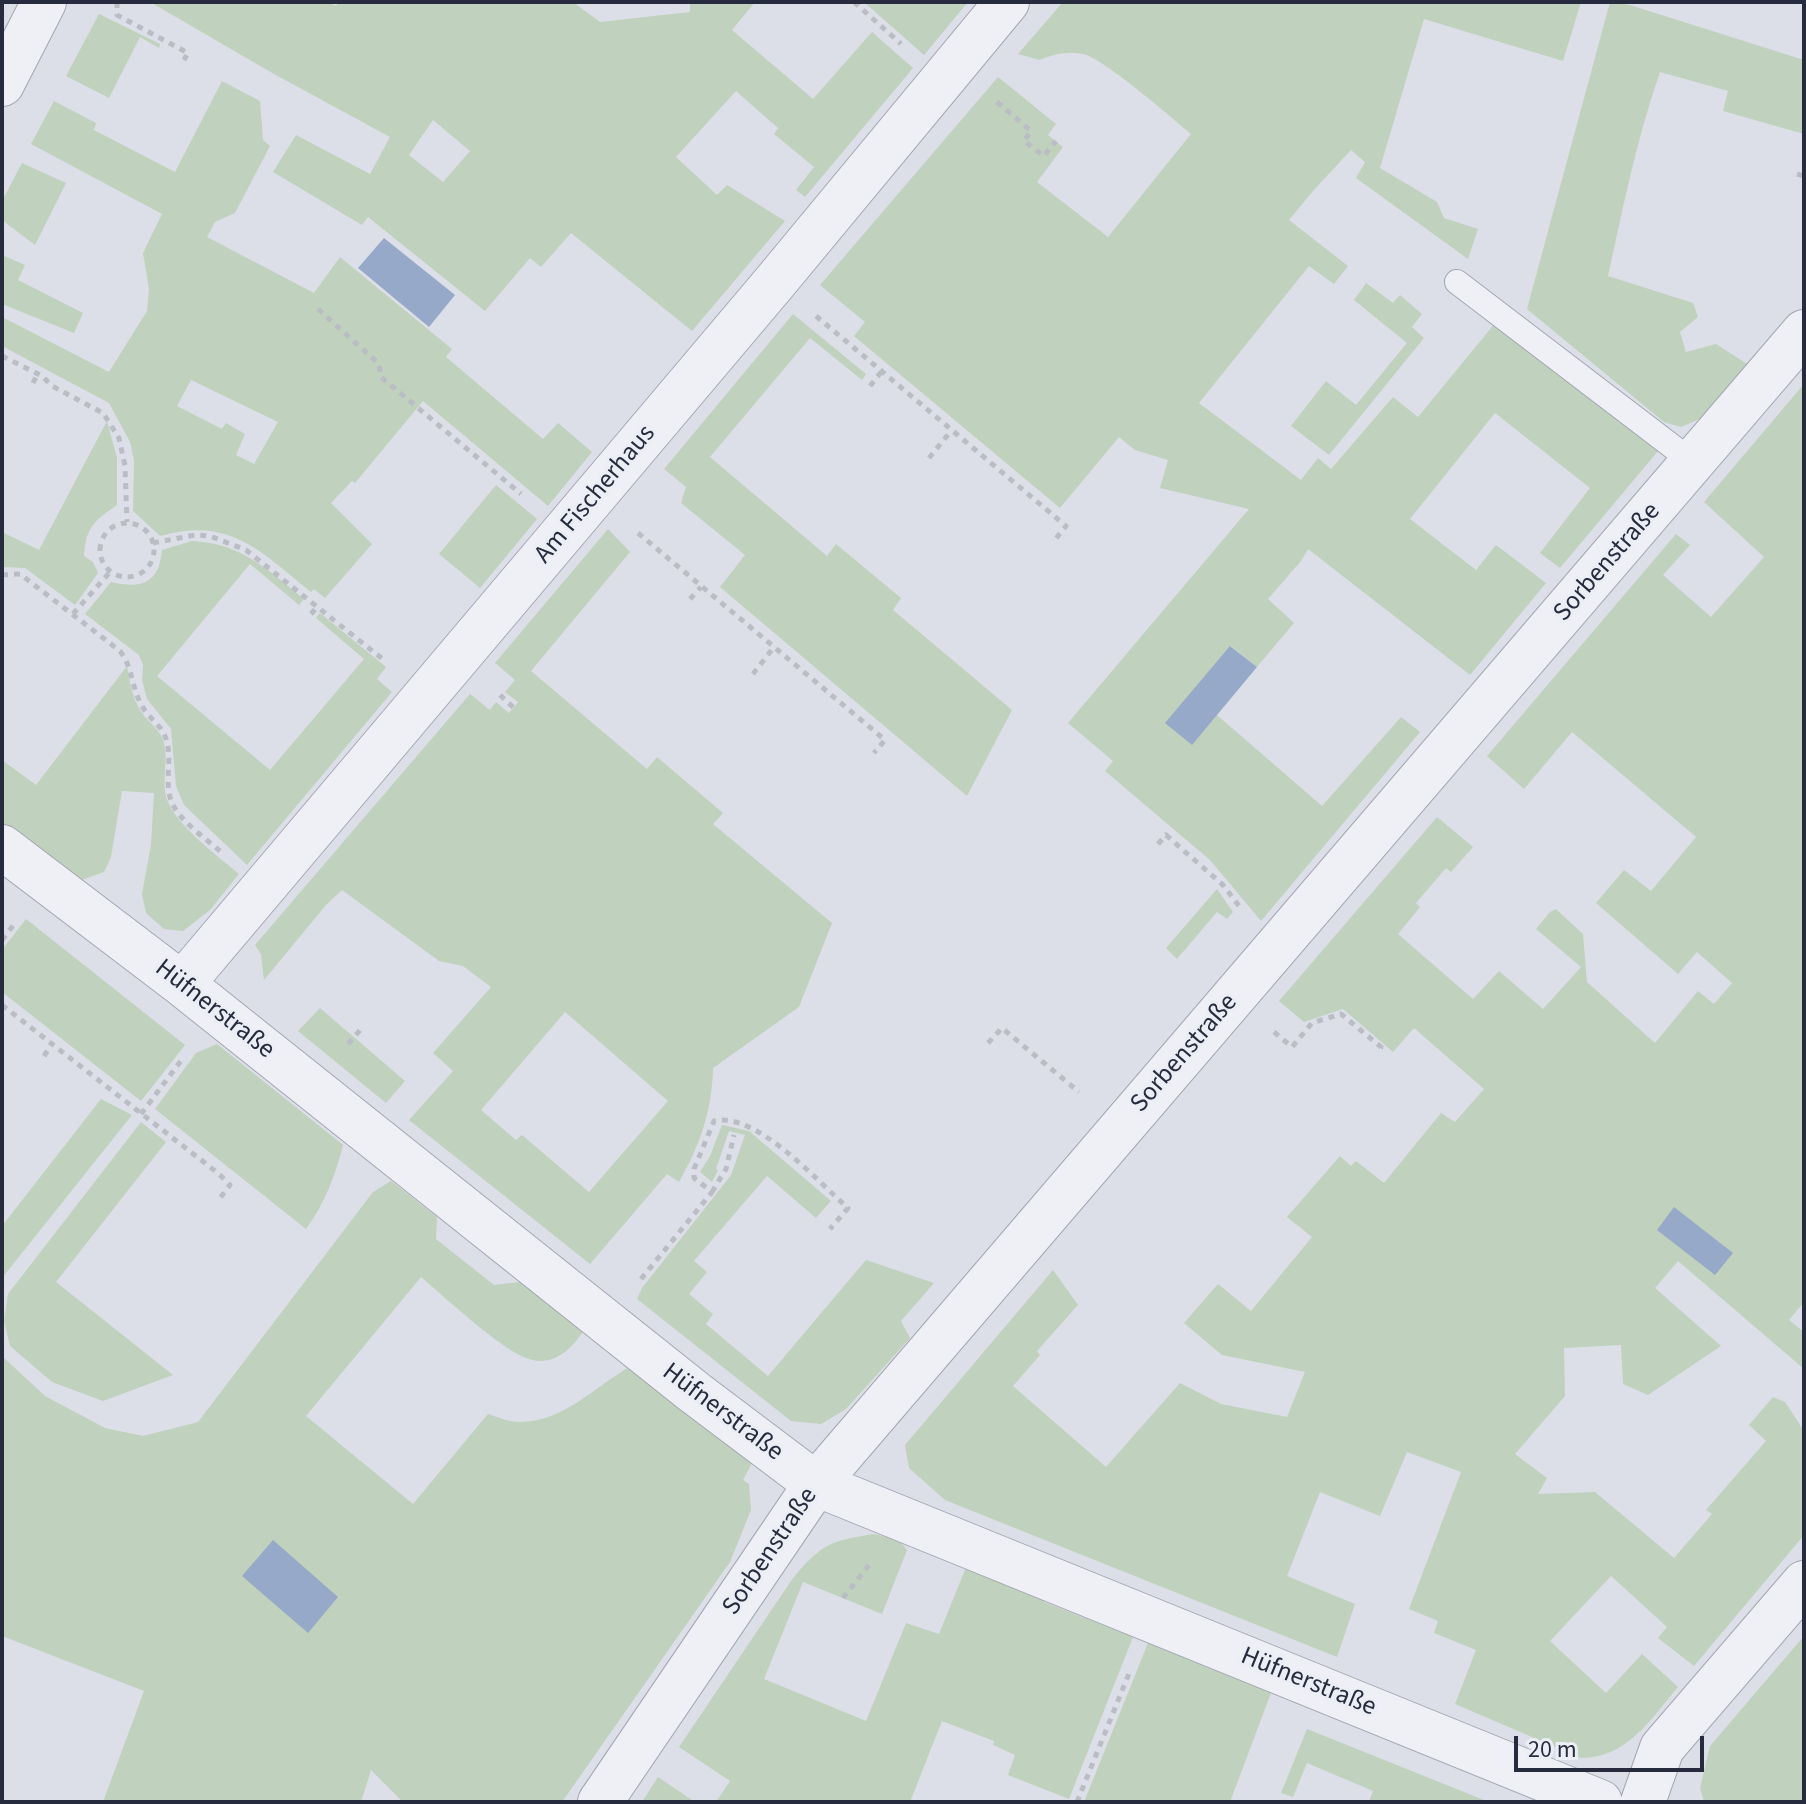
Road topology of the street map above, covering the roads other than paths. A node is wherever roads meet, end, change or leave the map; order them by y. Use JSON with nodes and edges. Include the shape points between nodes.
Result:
{"nodes":[{"id":1,"x":44,"y":2,"type":"edge"},
{"id":2,"x":1007,"y":2,"type":"edge"},
{"id":3,"x":2,"y":84,"type":"edge"},
{"id":4,"x":1457,"y":282,"type":"dead end"},
{"id":5,"x":1804,"y":332,"type":"edge"},
{"id":6,"x":1694,"y":463,"type":"junction"},
{"id":7,"x":2,"y":847,"type":"edge"},
{"id":8,"x":182,"y":984,"type":"junction"},
{"id":9,"x":816,"y":1484,"type":"junction"},
{"id":10,"x":1804,"y":1583,"type":"edge"},
{"id":11,"x":600,"y":1802,"type":"edge"},
{"id":12,"x":1600,"y":1802,"type":"edge"},
{"id":13,"x":1643,"y":1802,"type":"edge"}],
"edges":[{"from":1,"to":3,"type":"street"},
{"from":2,"to":8,"type":"street","name":"Am Fischerhaus"},
{"from":4,"to":6,"type":"lane"},
{"from":5,"to":6,"type":"street","name":"Sorbenstraße"},
{"from":6,"to":9,"type":"street","name":"Sorbenstraße"},
{"from":7,"to":8,"type":"street","name":"Hüfnerstraße"},
{"from":8,"to":9,"type":"street","name":"Hüfnerstraße"},
{"from":9,"to":11,"type":"street","name":"Sorbenstraße"},
{"from":9,"to":12,"type":"street","name":"Hüfnerstraße"},
{"from":10,"to":13,"type":"street","via":[[1662,1748]]}]}
